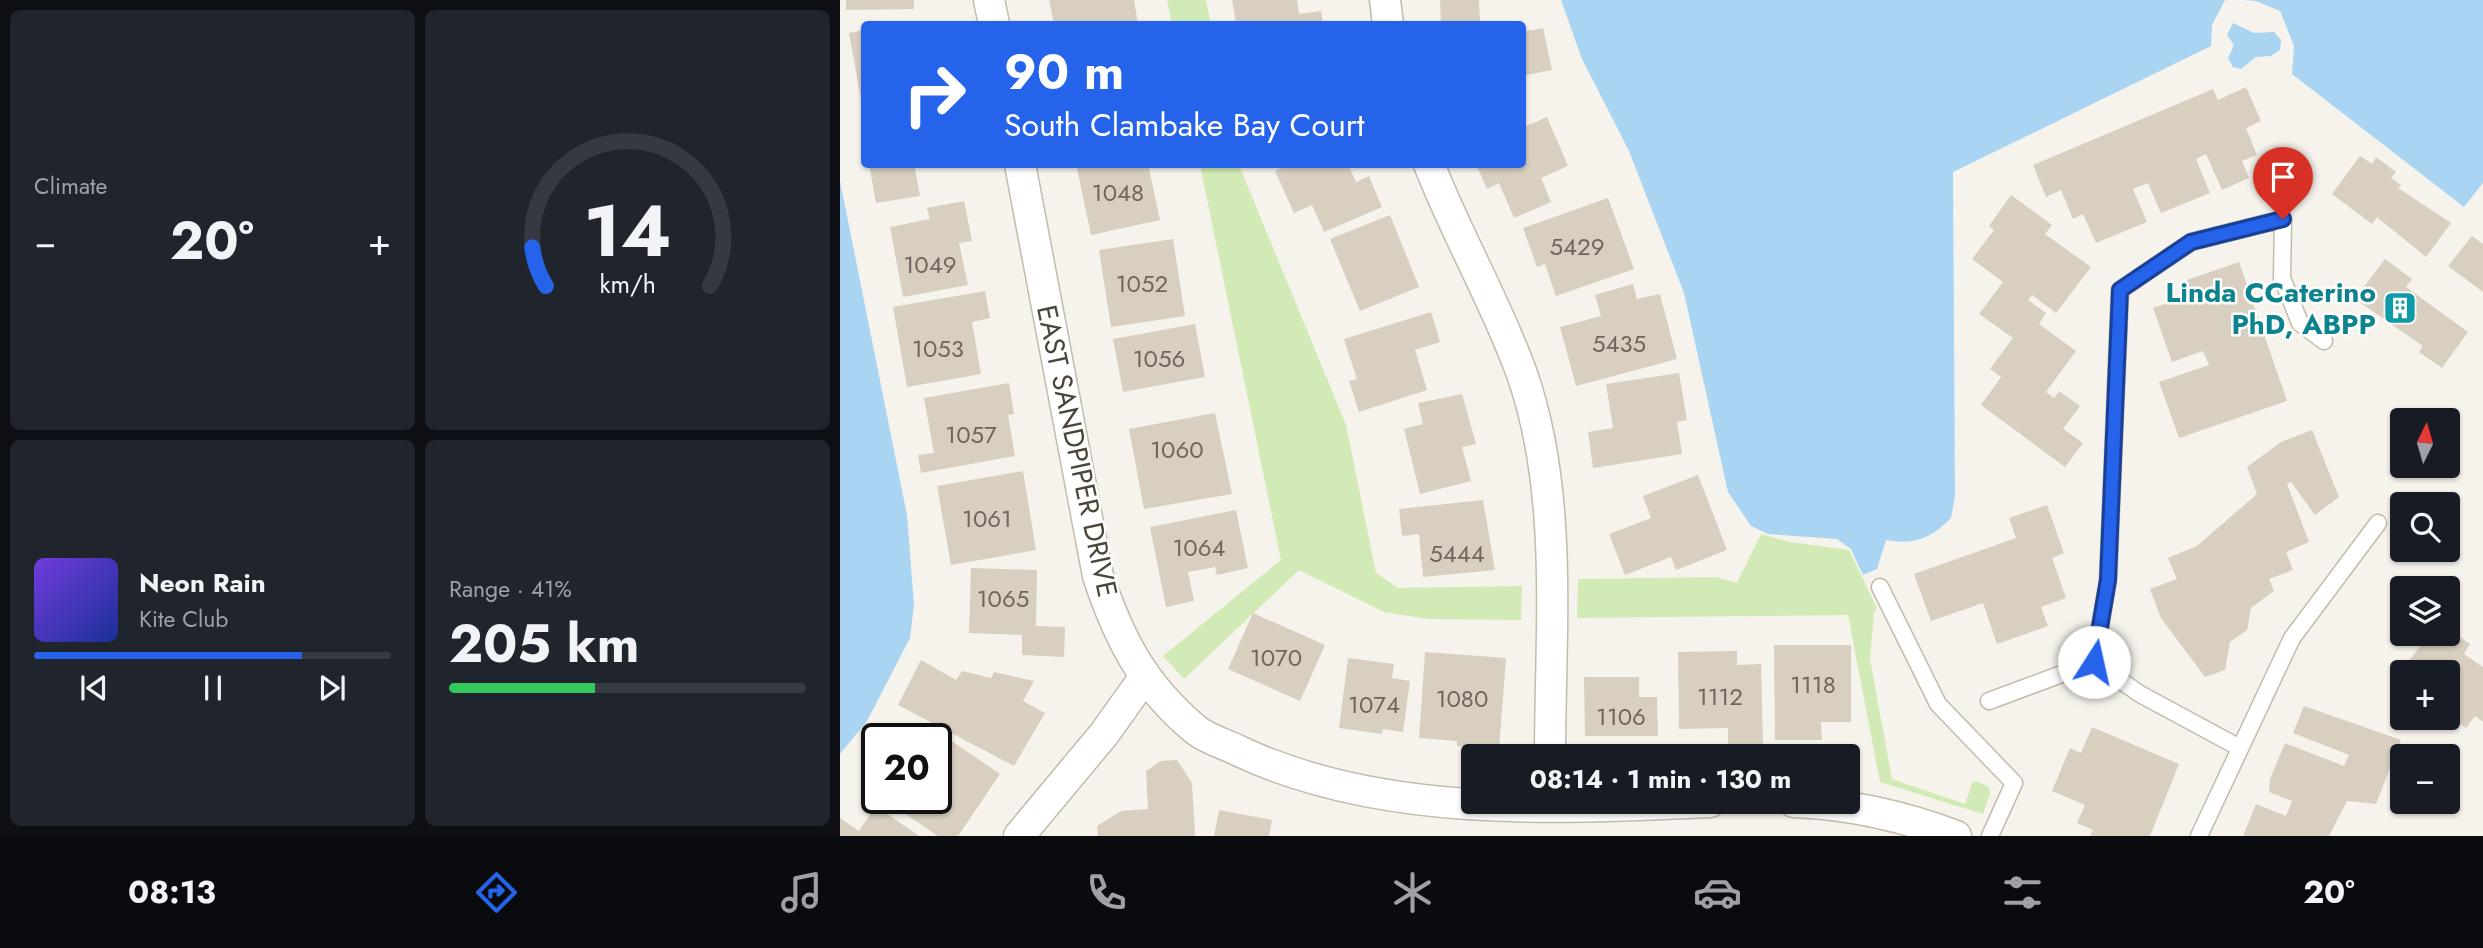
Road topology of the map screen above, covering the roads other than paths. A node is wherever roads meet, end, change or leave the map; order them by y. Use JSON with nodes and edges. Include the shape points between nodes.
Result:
{"nodes":[{"id":1,"x":989,"y":0,"type":"edge"},
{"id":2,"x":1385,"y":0,"type":"edge"},
{"id":3,"x":993,"y":21,"type":"edge"},
{"id":4,"x":1388,"y":21,"type":"edge"},
{"id":5,"x":1021,"y":168,"type":"edge"},
{"id":6,"x":1431,"y":168,"type":"edge"},
{"id":7,"x":2324,"y":341,"type":"dead end"},
{"id":8,"x":2378,"y":523,"type":"dead end"},
{"id":9,"x":1880,"y":587,"type":"dead end"},
{"id":10,"x":2094,"y":662,"type":"junction"},
{"id":11,"x":1144,"y":678,"type":"junction"},
{"id":12,"x":1989,"y":701,"type":"dead end"},
{"id":13,"x":1550,"y":744,"type":"edge"},
{"id":14,"x":2240,"y":748,"type":"junction"},
{"id":15,"x":1461,"y":802,"type":"edge"},
{"id":16,"x":1860,"y":809,"type":"edge"},
{"id":17,"x":1019,"y":836,"type":"edge"},
{"id":18,"x":1956,"y":836,"type":"edge"},
{"id":19,"x":1990,"y":836,"type":"edge"},
{"id":20,"x":2199,"y":836,"type":"edge"}],
"edges":[{"from":1,"to":3,"type":"street"},
{"from":2,"to":4,"type":"street"},
{"from":5,"to":11,"type":"street","name":"EAST SANDPIPER DRIVE","via":[[1098,576],[1114,625]]},
{"from":6,"to":13,"type":"street","via":[[1522,376],[1540,447],[1550,532]]},
{"from":7,"to":10,"type":"lane","via":[[2300,323],[2282,278],[2283,219],[2191,242],[2120,290],[2108,580]]},
{"from":8,"to":14,"type":"lane","via":[[2292,638]]},
{"from":9,"to":19,"type":"lane","via":[[1938,704],[2014,783]]},
{"from":10,"to":12,"type":"lane"},
{"from":10,"to":14,"type":"lane","via":[[2140,694]]},
{"from":11,"to":15,"type":"street","name":"EAST SANDPIPER DRIVE","via":[[1198,732],[1277,769],[1368,790]]},
{"from":11,"to":17,"type":"street"},
{"from":14,"to":20,"type":"lane"},
{"from":16,"to":18,"type":"street","via":[[1913,820]]}]}
